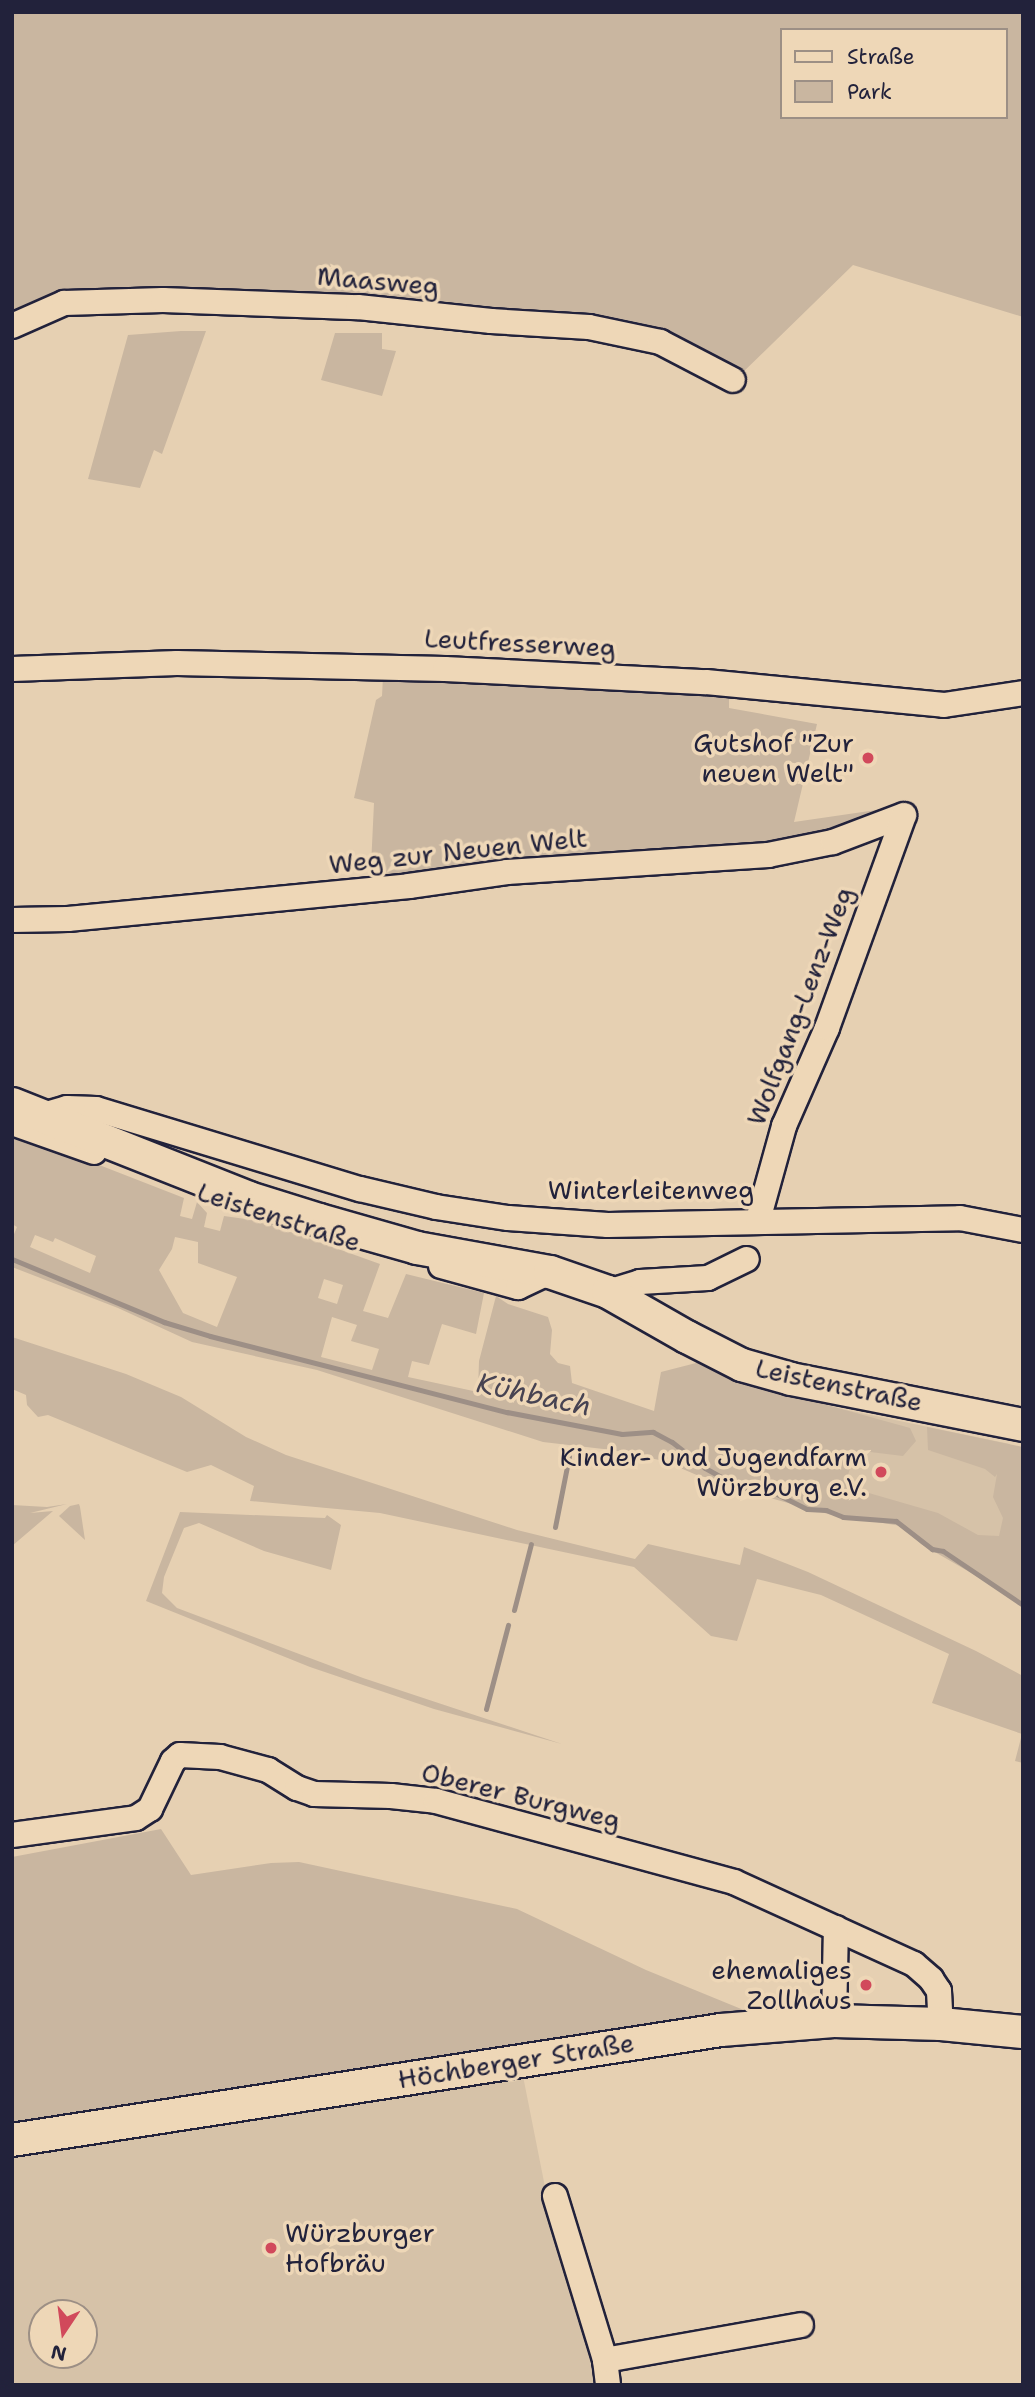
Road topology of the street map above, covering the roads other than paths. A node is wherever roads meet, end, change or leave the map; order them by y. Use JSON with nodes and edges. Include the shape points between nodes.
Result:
{"nodes":[{"id":1,"x":12,"y":326,"type":"edge"},
{"id":2,"x":733,"y":380,"type":"dead end"},
{"id":3,"x":12,"y":669,"type":"edge"},
{"id":4,"x":1023,"y":693,"type":"edge"},
{"id":5,"x":904,"y":815,"type":"joint"},
{"id":6,"x":12,"y":920,"type":"edge"},
{"id":7,"x":12,"y":1104,"type":"edge"},
{"id":8,"x":43,"y":1115,"type":"junction"},
{"id":9,"x":12,"y":1123,"type":"edge"},
{"id":10,"x":758,"y":1220,"type":"junction"},
{"id":11,"x":1023,"y":1230,"type":"edge"},
{"id":12,"x":747,"y":1259,"type":"dead end"},
{"id":13,"x":550,"y":1272,"type":"junction"},
{"id":14,"x":608,"y":1292,"type":"junction"},
{"id":15,"x":1023,"y":1424,"type":"edge"},
{"id":16,"x":12,"y":1835,"type":"edge"},
{"id":17,"x":836,"y":1928,"type":"junction"},
{"id":18,"x":834,"y":2021,"type":"junction"},
{"id":19,"x":941,"y":2024,"type":"junction"},
{"id":20,"x":1023,"y":2032,"type":"edge"},
{"id":21,"x":12,"y":2140,"type":"edge"},
{"id":22,"x":555,"y":2196,"type":"dead end"},
{"id":23,"x":801,"y":2325,"type":"dead end"},
{"id":24,"x":607,"y":2372,"type":"edge"}],
"edges":[{"from":1,"to":2,"type":"street","name":"Maasweg","via":[[64,303],[163,300],[358,307],[589,327],[660,342]]},
{"from":3,"to":4,"type":"street","name":"Leutfresserweg","via":[[177,663],[444,669],[706,682],[944,705]]},
{"from":5,"to":6,"type":"street","name":"Weg zur Neuen Welt","via":[[833,842],[768,855],[507,872],[409,886],[68,919]]},
{"from":5,"to":10,"type":"street","name":"Wolfgang-Lenz-Weg","via":[[827,1028],[784,1126]]},
{"from":7,"to":8,"type":"main road","name":"Leistenstraße"},
{"from":8,"to":10,"type":"street","name":"Winterleitenweg","via":[[67,1108],[96,1109],[360,1189],[496,1216],[608,1226]]},
{"from":8,"to":13,"type":"main road","name":"Leistenstraße","via":[[249,1198],[319,1220],[417,1248]]},
{"from":9,"to":13,"type":"street","name":"Leistenstraße","via":[[314,1233],[518,1287]]},
{"from":10,"to":11,"type":"street","name":"Winterleitenweg","via":[[960,1218]]},
{"from":12,"to":14,"type":"street","via":[[708,1278],[640,1282]]},
{"from":13,"to":14,"type":"main road","name":"Leistenstraße"},
{"from":14,"to":15,"type":"main road","name":"Leistenstraße","via":[[743,1365],[791,1379]]},
{"from":16,"to":17,"type":"street","name":"Oberer Burgweg","via":[[136,1818],[150,1809],[173,1760],[180,1755],[220,1757],[268,1770],[314,1794],[436,1801],[734,1882]]},
{"from":17,"to":18,"type":"street"},
{"from":17,"to":19,"type":"street","name":"Oberer Burgweg","via":[[915,1964],[932,1979],[942,2006]]},
{"from":18,"to":19,"type":"main road","name":"Höchberger Straße"},
{"from":18,"to":21,"type":"main road","name":"Höchberger Straße","via":[[721,2030]]},
{"from":19,"to":20,"type":"main road","name":"Höchberger Straße"},
{"from":22,"to":24,"type":"street"},
{"from":23,"to":24,"type":"street"}]}
